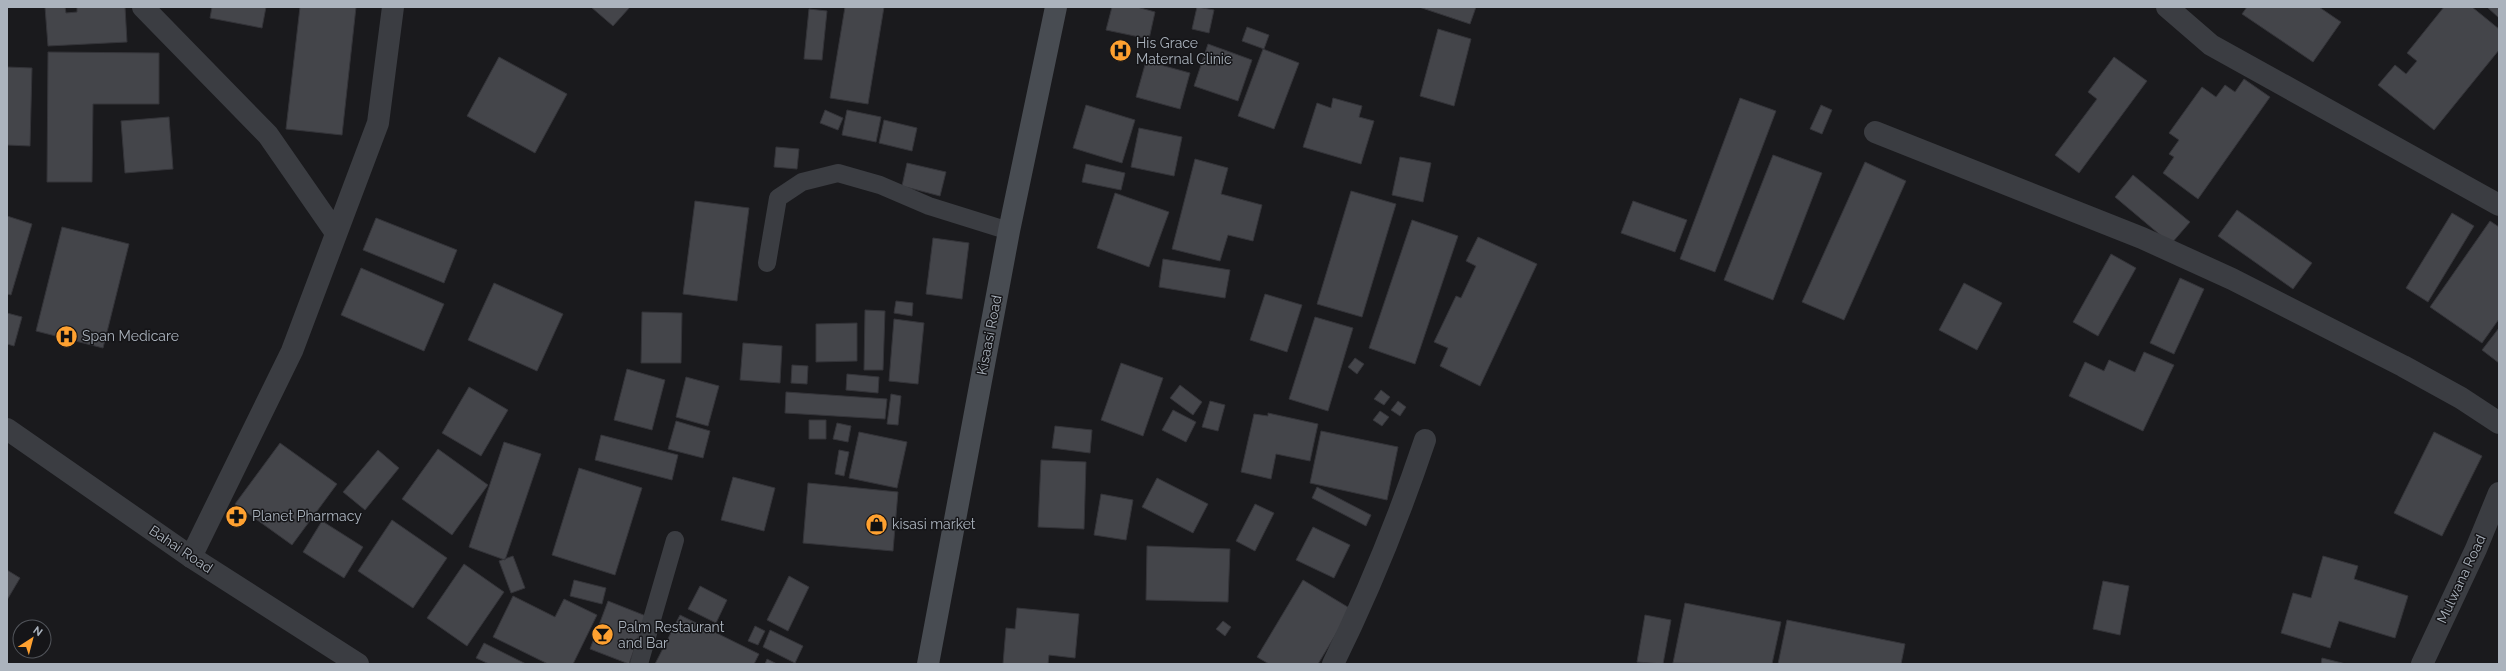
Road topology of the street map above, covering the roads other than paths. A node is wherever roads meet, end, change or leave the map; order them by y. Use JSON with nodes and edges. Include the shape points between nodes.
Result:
{"nodes":[{"id":1,"x":143,"y":7,"type":"edge"},
{"id":2,"x":393,"y":7,"type":"edge"},
{"id":3,"x":1056,"y":7,"type":"edge"},
{"id":4,"x":2167,"y":7,"type":"edge"},
{"id":5,"x":1875,"y":132,"type":"dead end"},
{"id":6,"x":2499,"y":205,"type":"edge"},
{"id":7,"x":1008,"y":231,"type":"junction"},
{"id":8,"x":336,"y":233,"type":"junction"},
{"id":9,"x":767,"y":263,"type":"dead end"},
{"id":10,"x":2499,"y":424,"type":"edge"},
{"id":11,"x":7,"y":429,"type":"edge"},
{"id":12,"x":1425,"y":440,"type":"dead end"},
{"id":13,"x":2499,"y":493,"type":"edge"},
{"id":14,"x":675,"y":540,"type":"dead end"},
{"id":15,"x":191,"y":557,"type":"junction"},
{"id":16,"x":358,"y":664,"type":"edge"},
{"id":17,"x":639,"y":664,"type":"edge"},
{"id":18,"x":928,"y":664,"type":"edge"},
{"id":19,"x":1333,"y":664,"type":"edge"},
{"id":20,"x":2422,"y":664,"type":"edge"}],
"edges":[{"from":1,"to":8,"type":"street","via":[[268,135]]},
{"from":2,"to":8,"type":"street","via":[[378,123]]},
{"from":3,"to":7,"type":"main road","name":"Kisaasi Road"},
{"from":4,"to":6,"type":"street","via":[[2211,45]]},
{"from":5,"to":10,"type":"street","via":[[2142,238],[2232,279],[2403,366],[2461,398]]},
{"from":7,"to":9,"type":"lane","via":[[930,206],[880,185],[838,173],[802,182],[778,198]]},
{"from":7,"to":18,"type":"main road","name":"Kisaasi Road"},
{"from":8,"to":15,"type":"street","via":[[292,351]]},
{"from":11,"to":15,"type":"street","name":"Bahai Road"},
{"from":12,"to":19,"type":"street","via":[[1403,506],[1368,594]]},
{"from":13,"to":20,"type":"street","name":"Mulwana Road","via":[[2476,549]]},
{"from":14,"to":17,"type":"lane"},
{"from":15,"to":16,"type":"street","name":"Bahai Road"}]}
